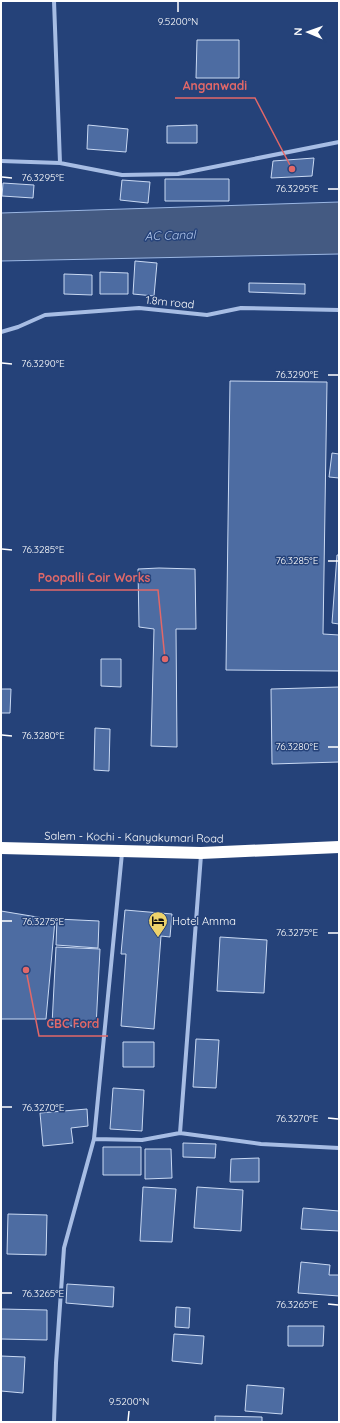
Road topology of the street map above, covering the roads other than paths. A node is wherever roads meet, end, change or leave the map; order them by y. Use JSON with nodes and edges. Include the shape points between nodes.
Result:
{"nodes":[{"id":1,"x":54,"y":1,"type":"edge"},
{"id":2,"x":339,"y":142,"type":"edge"},
{"id":3,"x":1,"y":161,"type":"edge"},
{"id":4,"x":60,"y":164,"type":"junction"},
{"id":5,"x":339,"y":310,"type":"edge"},
{"id":6,"x":1,"y":332,"type":"edge"},
{"id":7,"x":339,"y":847,"type":"edge"},
{"id":8,"x":1,"y":848,"type":"edge"},
{"id":9,"x":122,"y":851,"type":"junction"},
{"id":10,"x":201,"y":853,"type":"junction"},
{"id":11,"x":180,"y":1133,"type":"junction"},
{"id":12,"x":94,"y":1138,"type":"junction"},
{"id":13,"x":339,"y":1148,"type":"edge"},
{"id":14,"x":54,"y":1422,"type":"edge"}],
"edges":[{"from":1,"to":4,"type":"street"},
{"from":2,"to":4,"type":"street","via":[[178,174],[122,175]]},
{"from":3,"to":4,"type":"street"},
{"from":5,"to":6,"type":"street","name":"1.8m road","via":[[241,308],[208,316],[139,308],[45,315]]},
{"from":7,"to":10,"type":"highway","name":"Salem - Kochi - Kanyakumari Road"},
{"from":8,"to":9,"type":"highway","name":"Salem - Kochi - Kanyakumari Road"},
{"from":9,"to":10,"type":"highway","name":"Salem - Kochi - Kanyakumari Road"},
{"from":9,"to":12,"type":"street"},
{"from":10,"to":11,"type":"street"},
{"from":11,"to":12,"type":"street","via":[[142,1140]]},
{"from":11,"to":13,"type":"street","via":[[261,1144]]},
{"from":12,"to":14,"type":"street","via":[[64,1248]]}]}
